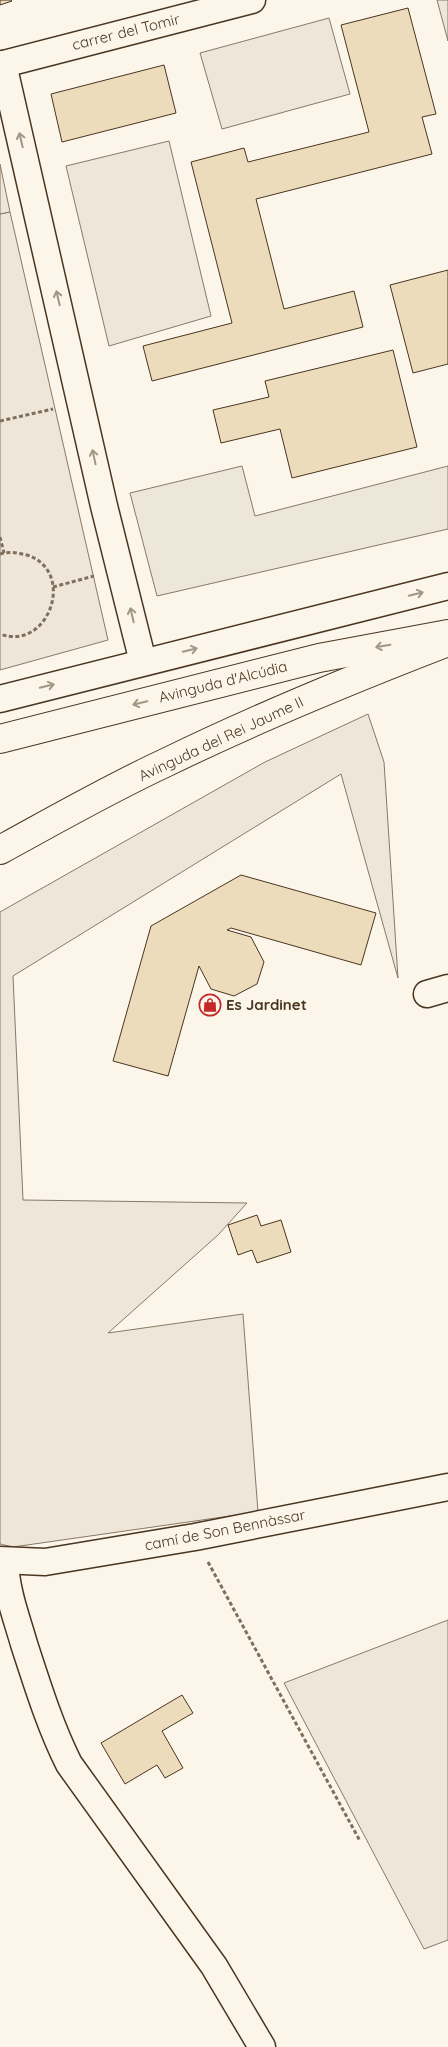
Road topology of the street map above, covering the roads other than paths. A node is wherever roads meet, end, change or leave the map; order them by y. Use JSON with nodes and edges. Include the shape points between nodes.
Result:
{"nodes":[{"id":1,"x":252,"y":0,"type":"edge"},
{"id":2,"x":2,"y":64,"type":"edge"},
{"id":3,"x":448,"y":586,"type":"edge"},
{"id":4,"x":448,"y":634,"type":"edge"},
{"id":5,"x":448,"y":642,"type":"edge"},
{"id":6,"x":143,"y":662,"type":"junction"},
{"id":7,"x":0,"y":698,"type":"edge"},
{"id":8,"x":0,"y":739,"type":"edge"},
{"id":9,"x":0,"y":850,"type":"edge"},
{"id":10,"x":448,"y":1487,"type":"edge"},
{"id":11,"x":2,"y":1561,"type":"edge"},
{"id":12,"x":262,"y":2047,"type":"edge"}],
"edges":[{"from":1,"to":2,"type":"street","name":"carrer del Tomir"},
{"from":6,"to":2,"type":"street","one_way":true},
{"from":6,"to":3,"type":"street","one_way":true},
{"from":4,"to":8,"type":"main road","name":"Avinguda d'Alcúdia","one_way":true,"via":[[319,658]]},
{"from":5,"to":9,"type":"main road","name":"Avinguda del Rei Jaume II","via":[[365,674],[173,759]]},
{"from":7,"to":6,"type":"street","one_way":true},
{"from":10,"to":11,"type":"street","name":"camí de Son Bennàssar","via":[[195,1537],[44,1562]]},
{"from":11,"to":12,"type":"street","via":[[35,1679],[60,1748],[214,1966]]}]}
